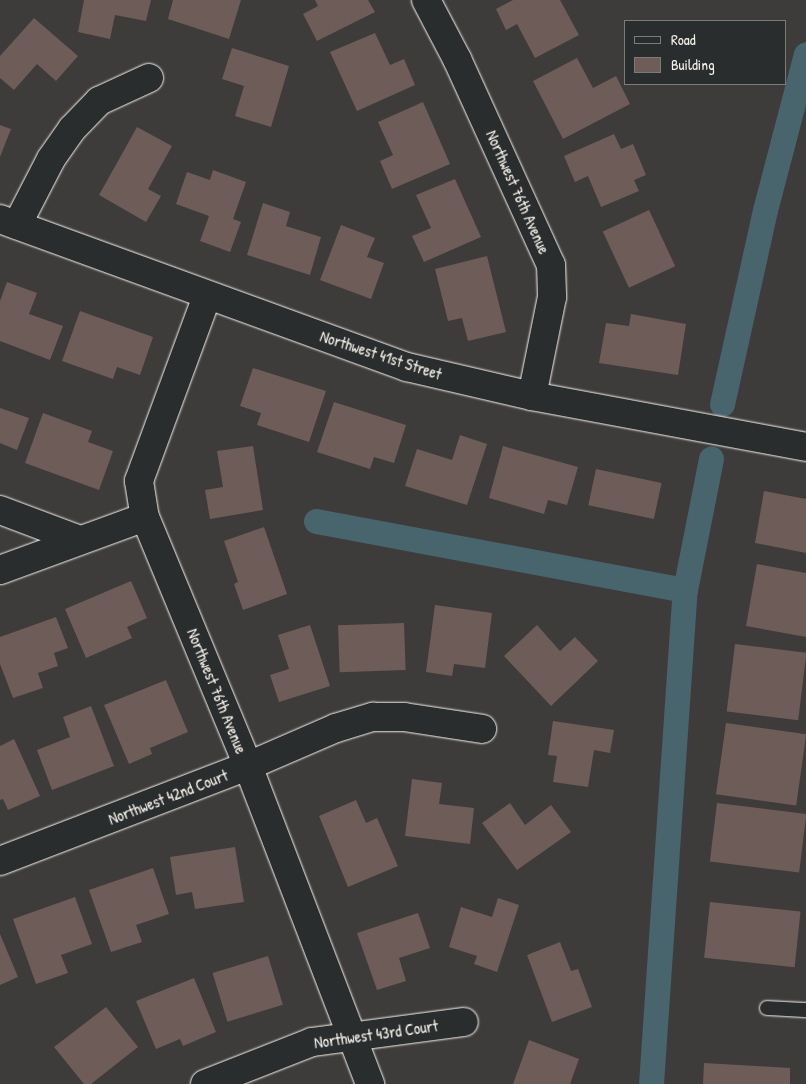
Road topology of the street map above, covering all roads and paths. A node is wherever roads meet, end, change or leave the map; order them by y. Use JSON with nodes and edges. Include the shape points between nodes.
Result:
{"nodes":[{"id":1,"x":426,"y":0,"type":"edge"},
{"id":2,"x":149,"y":78,"type":"dead end"},
{"id":3,"x":8,"y":222,"type":"edge"},
{"id":4,"x":207,"y":296,"type":"junction"},
{"id":5,"x":532,"y":396,"type":"junction"},
{"id":6,"x":806,"y":447,"type":"edge"},
{"id":7,"x":0,"y":510,"type":"edge"},
{"id":8,"x":145,"y":517,"type":"junction"},
{"id":9,"x":77,"y":539,"type":"junction"},
{"id":10,"x":0,"y":570,"type":"edge"},
{"id":11,"x":482,"y":729,"type":"dead end"},
{"id":12,"x":248,"y":766,"type":"junction"},
{"id":13,"x":0,"y":861,"type":"edge"},
{"id":14,"x":767,"y":1008,"type":"dead end"},
{"id":15,"x":806,"y":1010,"type":"edge"},
{"id":16,"x":464,"y":1022,"type":"dead end"},
{"id":17,"x":352,"y":1036,"type":"junction"},
{"id":18,"x":205,"y":1084,"type":"edge"},
{"id":19,"x":370,"y":1084,"type":"edge"}],
"edges":[{"from":1,"to":5,"type":"street","name":"Northwest 76th Avenue","via":[[458,59],[551,265],[552,297]]},
{"from":2,"to":3,"type":"street","via":[[99,101],[72,129]]},
{"from":3,"to":4,"type":"street","name":"Northwest 41st Street"},
{"from":4,"to":5,"type":"street","name":"Northwest 41st Street","via":[[407,367]]},
{"from":4,"to":8,"type":"street","name":"Northwest 76th Avenue","via":[[139,481]]},
{"from":5,"to":6,"type":"street","name":"Northwest 41st Street"},
{"from":7,"to":9,"type":"street"},
{"from":8,"to":9,"type":"street"},
{"from":8,"to":12,"type":"street","name":"Northwest 76th Avenue"},
{"from":9,"to":10,"type":"street"},
{"from":11,"to":12,"type":"street","name":"Northwest 42nd Court","via":[[374,717],[336,728]]},
{"from":12,"to":13,"type":"street","name":"Northwest 42nd Court"},
{"from":12,"to":17,"type":"street","name":"Northwest 76th Avenue"},
{"from":14,"to":15,"type":"lane"},
{"from":16,"to":17,"type":"street","name":"Northwest 43rd Court"},
{"from":17,"to":18,"type":"street","name":"Northwest 43rd Court","via":[[312,1042]]},
{"from":17,"to":19,"type":"street","name":"Northwest 76th Avenue"}]}
